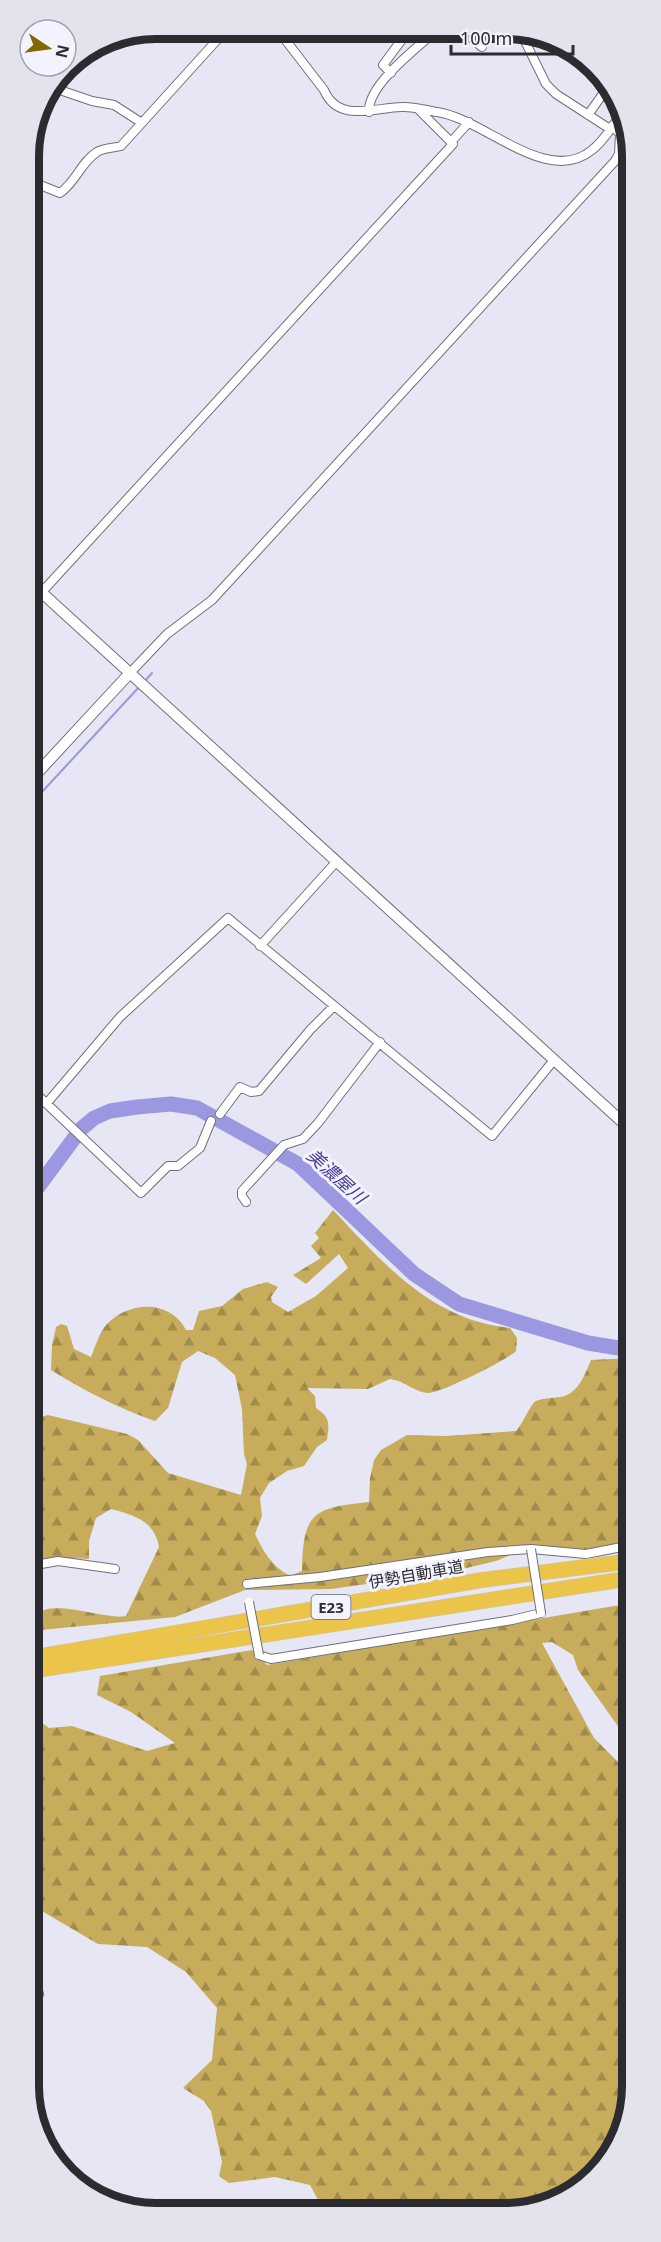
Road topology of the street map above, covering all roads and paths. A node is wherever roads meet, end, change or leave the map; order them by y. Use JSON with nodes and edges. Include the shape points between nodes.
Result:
{"nodes":[{"id":1,"x":218,"y":39,"type":"edge"},
{"id":2,"x":285,"y":39,"type":"edge"},
{"id":3,"x":403,"y":39,"type":"edge"},
{"id":4,"x":427,"y":39,"type":"edge"},
{"id":5,"x":472,"y":39,"type":"edge"},
{"id":6,"x":525,"y":41,"type":"edge"},
{"id":7,"x":482,"y":47,"type":"dead end"},
{"id":8,"x":391,"y":73,"type":"junction"},
{"id":9,"x":60,"y":90,"type":"edge"},
{"id":10,"x":603,"y":93,"type":"edge"},
{"id":11,"x":419,"y":110,"type":"junction"},
{"id":12,"x":369,"y":112,"type":"junction"},
{"id":13,"x":588,"y":115,"type":"junction"},
{"id":14,"x":617,"y":120,"type":"edge"},
{"id":15,"x":469,"y":122,"type":"junction"},
{"id":16,"x":142,"y":123,"type":"junction"},
{"id":17,"x":611,"y":127,"type":"junction"},
{"id":18,"x":620,"y":134,"type":"joint"},
{"id":19,"x":451,"y":142,"type":"junction"},
{"id":20,"x":39,"y":184,"type":"edge"},
{"id":21,"x":41,"y":592,"type":"junction"},
{"id":22,"x":39,"y":594,"type":"edge"},
{"id":23,"x":129,"y":674,"type":"junction"},
{"id":24,"x":39,"y":771,"type":"edge"},
{"id":25,"x":337,"y":861,"type":"junction"},
{"id":26,"x":260,"y":946,"type":"junction"},
{"id":27,"x":333,"y":1007,"type":"junction"},
{"id":28,"x":380,"y":1042,"type":"junction"},
{"id":29,"x":554,"y":1060,"type":"junction"},
{"id":30,"x":39,"y":1096,"type":"edge"},
{"id":31,"x":46,"y":1103,"type":"junction"},
{"id":32,"x":220,"y":1114,"type":"dead end"},
{"id":33,"x":211,"y":1121,"type":"dead end"},
{"id":34,"x":622,"y":1122,"type":"edge"},
{"id":35,"x":246,"y":1202,"type":"dead end"},
{"id":36,"x":622,"y":1547,"type":"edge"},
{"id":37,"x":531,"y":1549,"type":"junction"},
{"id":38,"x":622,"y":1562,"type":"edge"},
{"id":39,"x":39,"y":1564,"type":"edge"},
{"id":40,"x":116,"y":1569,"type":"dead end"},
{"id":41,"x":622,"y":1580,"type":"edge"},
{"id":42,"x":248,"y":1584,"type":"dead end"},
{"id":43,"x":249,"y":1602,"type":"dead end"},
{"id":44,"x":39,"y":1656,"type":"edge"},
{"id":45,"x":39,"y":1670,"type":"edge"}],
"edges":[{"from":1,"to":16,"type":"street"},
{"from":2,"to":12,"type":"street","via":[[328,100],[347,111]]},
{"from":3,"to":8,"type":"street","via":[[384,65]]},
{"from":4,"to":8,"type":"street"},
{"from":5,"to":7,"type":"street"},
{"from":6,"to":13,"type":"street","via":[[546,84]]},
{"from":8,"to":12,"type":"street","via":[[370,99]]},
{"from":9,"to":16,"type":"street","via":[[114,105]]},
{"from":10,"to":13,"type":"street"},
{"from":11,"to":12,"type":"street","via":[[403,107]]},
{"from":11,"to":15,"type":"street"},
{"from":11,"to":19,"type":"street"},
{"from":13,"to":17,"type":"street"},
{"from":14,"to":17,"type":"street"},
{"from":15,"to":17,"type":"street","via":[[537,158],[554,161],[585,155]]},
{"from":15,"to":19,"type":"street"},
{"from":16,"to":20,"type":"street","via":[[121,146],[98,151],[74,182],[60,193]]},
{"from":17,"to":18,"type":"street"},
{"from":18,"to":23,"type":"street","via":[[615,161],[212,600],[167,634]]},
{"from":19,"to":21,"type":"street"},
{"from":21,"to":22,"type":"street"},
{"from":21,"to":23,"type":"street"},
{"from":23,"to":24,"type":"street"},
{"from":23,"to":25,"type":"street"},
{"from":25,"to":26,"type":"street"},
{"from":25,"to":29,"type":"street"},
{"from":26,"to":27,"type":"street"},
{"from":26,"to":31,"type":"street","via":[[228,918],[120,1017]]},
{"from":27,"to":28,"type":"street"},
{"from":27,"to":32,"type":"street","via":[[259,1091],[240,1087]]},
{"from":28,"to":29,"type":"street","via":[[492,1136]]},
{"from":28,"to":35,"type":"street","via":[[318,1123],[303,1139],[284,1146],[242,1191]]},
{"from":29,"to":34,"type":"street"},
{"from":30,"to":31,"type":"street"},
{"from":31,"to":33,"type":"street","via":[[141,1193],[168,1166],[178,1166],[200,1148]]},
{"from":36,"to":37,"type":"street","via":[[586,1554]]},
{"from":37,"to":42,"type":"street"},
{"from":37,"to":43,"type":"street","bridge":true,"via":[[541,1613],[512,1620],[272,1659],[259,1655]]},
{"from":38,"to":44,"type":"highway","name":"伊勢自動車道","number":"E23","via":[[482,1580]]},
{"from":39,"to":40,"type":"street","via":[[58,1561]]},
{"from":41,"to":45,"type":"highway","number":"E23"}]}
